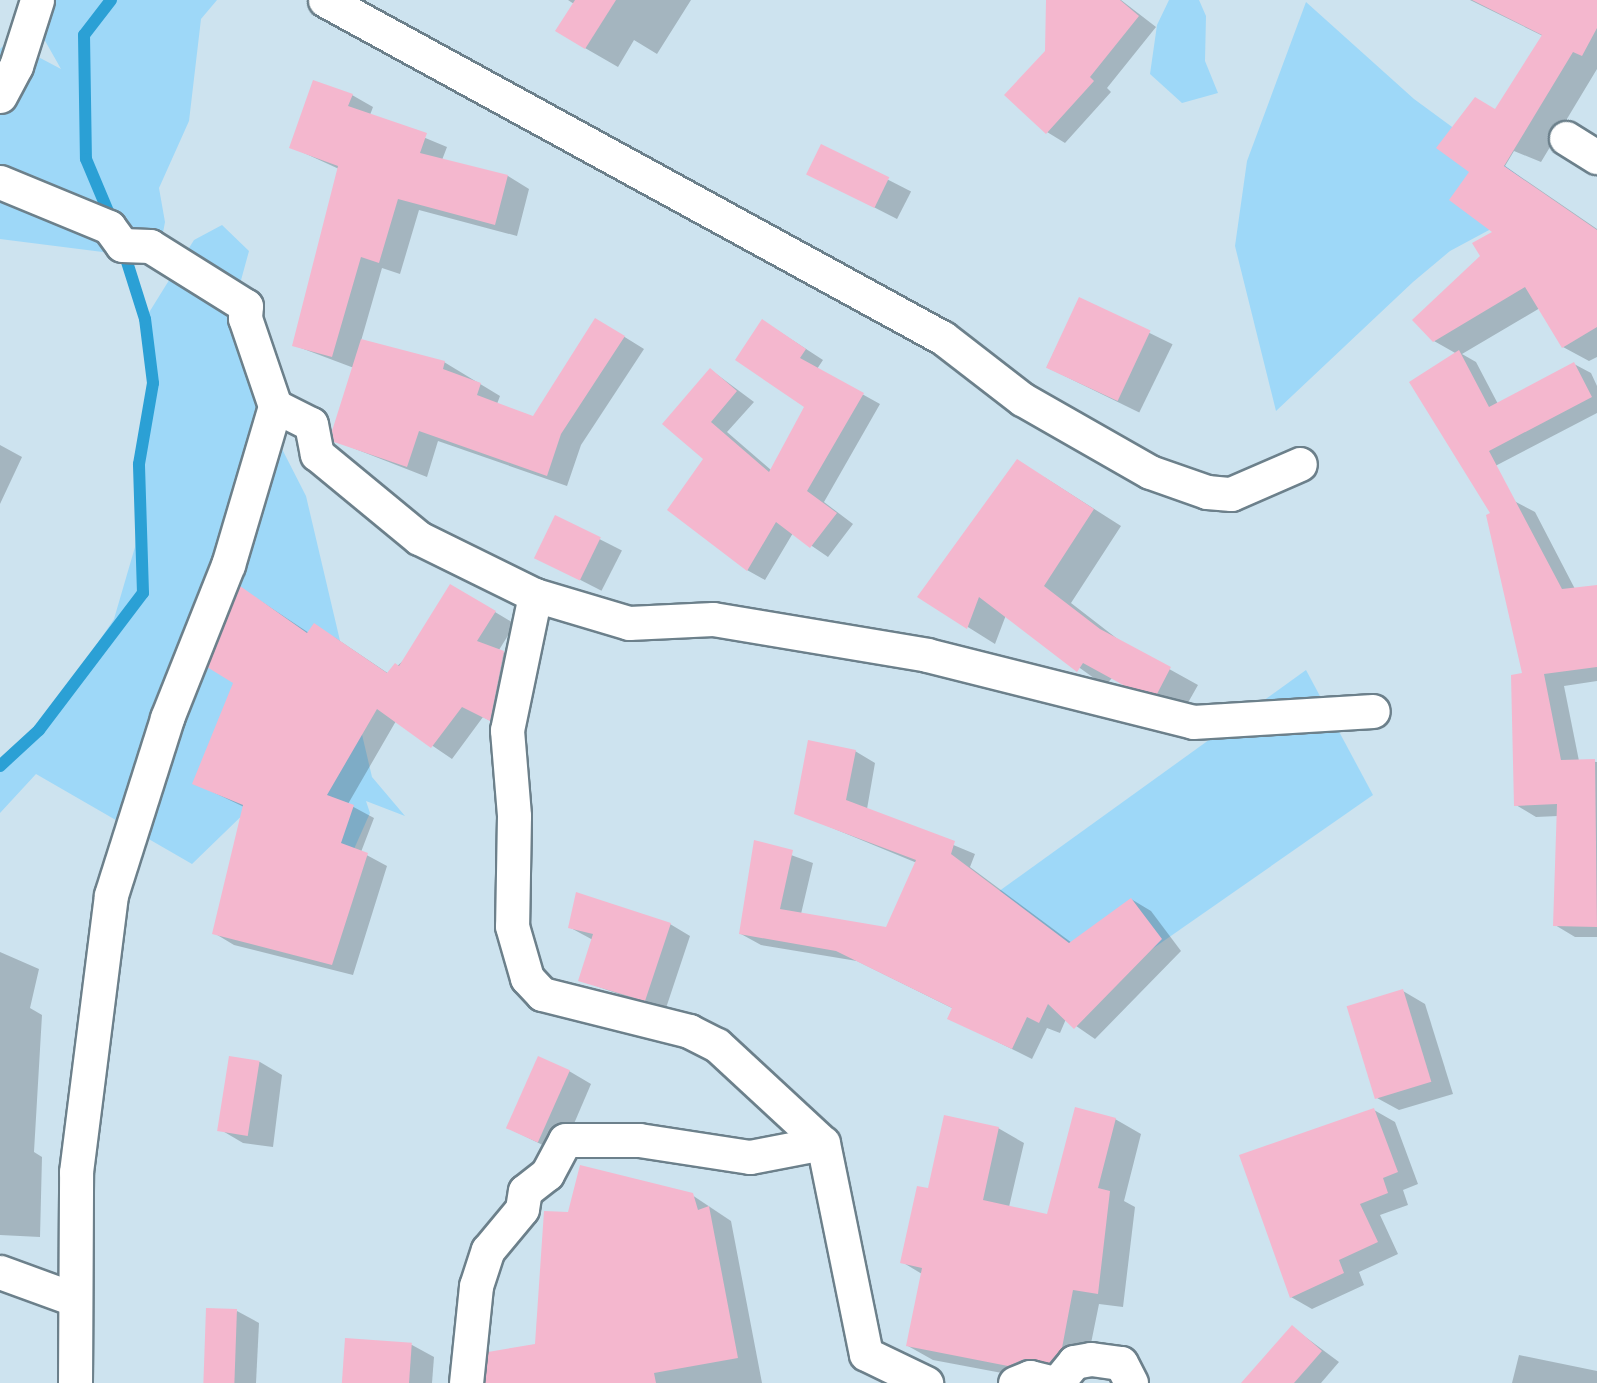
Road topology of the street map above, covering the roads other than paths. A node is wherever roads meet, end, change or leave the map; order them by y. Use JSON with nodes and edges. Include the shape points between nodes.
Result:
{"nodes":[{"id":1,"x":36,"y":0,"type":"edge"},
{"id":2,"x":325,"y":0,"type":"edge"},
{"id":3,"x":0,"y":96,"type":"edge"},
{"id":4,"x":1566,"y":138,"type":"dead end"},
{"id":5,"x":1597,"y":157,"type":"edge"},
{"id":6,"x":0,"y":182,"type":"edge"},
{"id":7,"x":275,"y":406,"type":"junction"},
{"id":8,"x":1300,"y":464,"type":"dead end"},
{"id":9,"x":535,"y":595,"type":"junction"},
{"id":10,"x":1373,"y":711,"type":"dead end"},
{"id":11,"x":823,"y":1143,"type":"junction"},
{"id":12,"x":0,"y":1272,"type":"edge"},
{"id":13,"x":74,"y":1299,"type":"junction"},
{"id":14,"x":866,"y":1369,"type":"edge"},
{"id":15,"x":75,"y":1383,"type":"edge"},
{"id":16,"x":466,"y":1383,"type":"edge"},
{"id":17,"x":926,"y":1383,"type":"edge"},
{"id":18,"x":1015,"y":1383,"type":"edge"},
{"id":19,"x":1056,"y":1383,"type":"edge"},
{"id":20,"x":1131,"y":1383,"type":"edge"}],
"edges":[{"from":1,"to":3,"type":"street","via":[[16,66]]},
{"from":2,"to":8,"type":"street","via":[[943,338],[1022,399],[1150,472],[1207,492],[1231,494]]},
{"from":4,"to":5,"type":"street"},
{"from":6,"to":7,"type":"street","via":[[109,226],[122,245],[150,246],[246,306],[245,318]]},
{"from":7,"to":9,"type":"street","via":[[311,424],[317,454],[419,538]]},
{"from":7,"to":13,"type":"street","via":[[228,565],[167,718],[111,895],[76,1172]]},
{"from":9,"to":10,"type":"street","via":[[629,623],[713,619],[927,655],[1193,722]]},
{"from":9,"to":11,"type":"street","via":[[507,730],[514,816],[512,926],[527,978],[542,994],[689,1031],[717,1045]]},
{"from":11,"to":14,"type":"street"},
{"from":11,"to":16,"type":"street","via":[[750,1157],[639,1140],[565,1140],[547,1174],[525,1191],[522,1209],[488,1250],[476,1286]]},
{"from":12,"to":13,"type":"street"},
{"from":13,"to":15,"type":"street"},
{"from":14,"to":17,"type":"street"},
{"from":18,"to":19,"type":"street","via":[[1030,1377]]},
{"from":19,"to":20,"type":"street","via":[[1074,1362],[1091,1359],[1121,1363]]}]}
